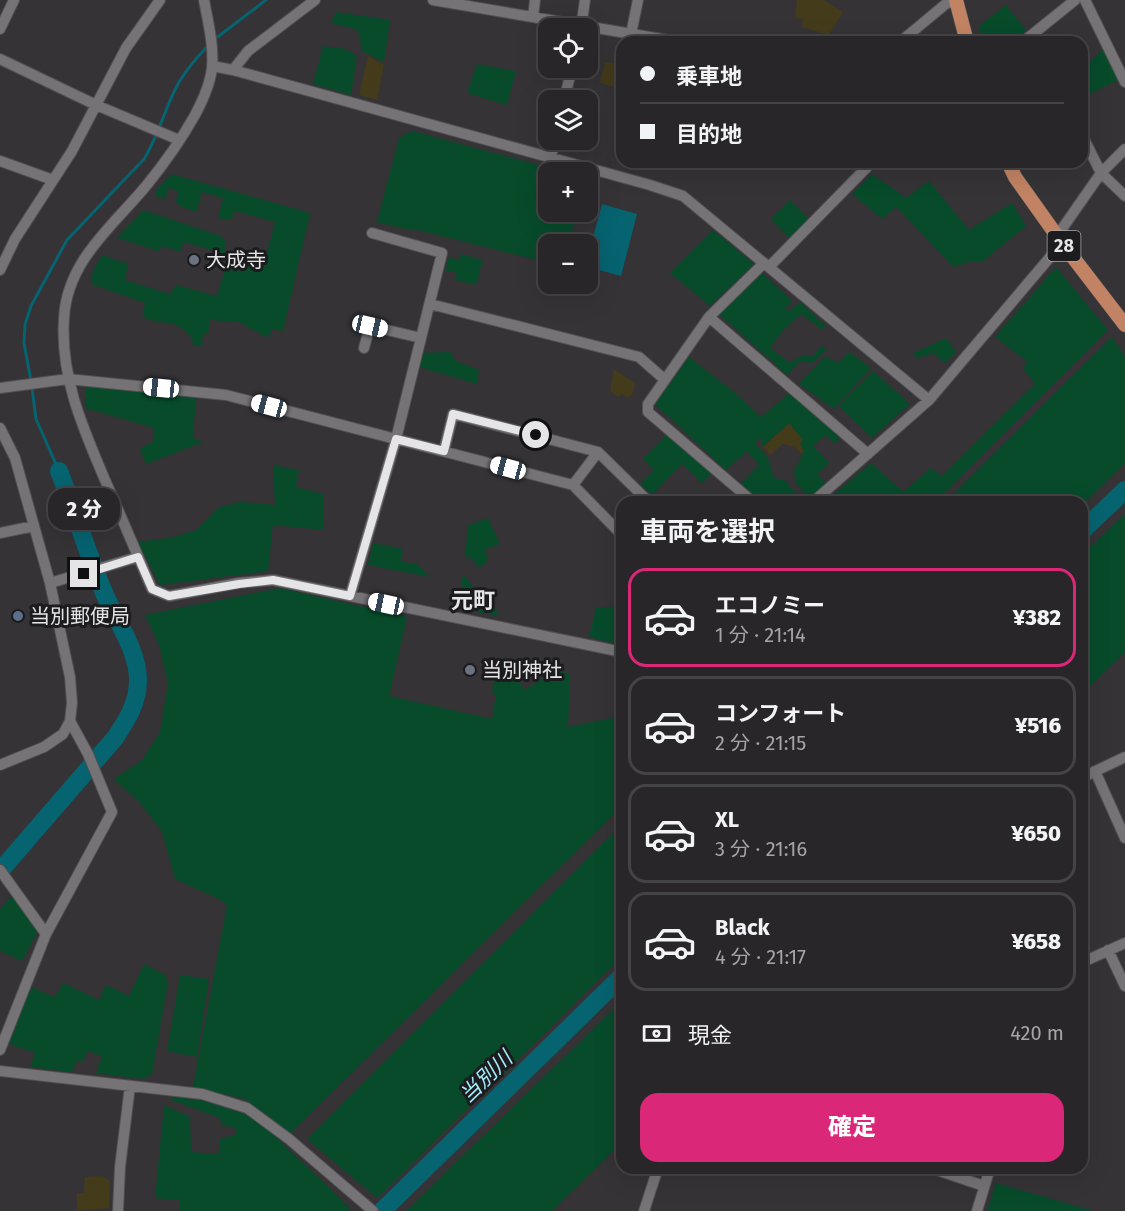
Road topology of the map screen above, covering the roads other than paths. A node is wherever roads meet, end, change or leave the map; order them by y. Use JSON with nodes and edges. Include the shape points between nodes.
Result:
{"nodes":[{"id":1,"x":14,"y":0,"type":"edge"},
{"id":2,"x":160,"y":0,"type":"edge"},
{"id":3,"x":204,"y":0,"type":"edge"},
{"id":4,"x":315,"y":0,"type":"edge"},
{"id":5,"x":433,"y":0,"type":"edge"},
{"id":6,"x":535,"y":0,"type":"edge"},
{"id":7,"x":585,"y":0,"type":"edge"},
{"id":8,"x":638,"y":0,"type":"edge"},
{"id":9,"x":1075,"y":0,"type":"edge"},
{"id":10,"x":1084,"y":0,"type":"edge"},
{"id":11,"x":956,"y":1,"type":"edge"},
{"id":12,"x":533,"y":17,"type":"junction"},
{"id":13,"x":538,"y":18,"type":"edge"},
{"id":14,"x":582,"y":18,"type":"edge"},
{"id":15,"x":0,"y":29,"type":"edge"},
{"id":16,"x":598,"y":29,"type":"edge"},
{"id":17,"x":631,"y":34,"type":"junction"},
{"id":18,"x":643,"y":36,"type":"edge"},
{"id":19,"x":907,"y":36,"type":"edge"},
{"id":20,"x":965,"y":36,"type":"edge"},
{"id":21,"x":1037,"y":36,"type":"edge"},
{"id":22,"x":0,"y":59,"type":"edge"},
{"id":23,"x":212,"y":61,"type":"junction"},
{"id":24,"x":233,"y":70,"type":"junction"},
{"id":25,"x":1125,"y":82,"type":"edge"},
{"id":26,"x":96,"y":105,"type":"junction"},
{"id":27,"x":179,"y":140,"type":"junction"},
{"id":28,"x":1088,"y":147,"type":"edge"},
{"id":29,"x":1125,"y":149,"type":"edge"},
{"id":30,"x":553,"y":150,"type":"edge"},
{"id":31,"x":551,"y":157,"type":"junction"},
{"id":32,"x":0,"y":160,"type":"edge"},
{"id":33,"x":866,"y":168,"type":"edge"},
{"id":34,"x":1011,"y":168,"type":"edge"},
{"id":35,"x":1101,"y":173,"type":"junction"},
{"id":36,"x":53,"y":180,"type":"junction"},
{"id":37,"x":1125,"y":196,"type":"edge"},
{"id":38,"x":372,"y":233,"type":"dead end"},
{"id":39,"x":1059,"y":240,"type":"junction"},
{"id":40,"x":766,"y":265,"type":"junction"},
{"id":41,"x":0,"y":270,"type":"edge"},
{"id":42,"x":430,"y":304,"type":"junction"},
{"id":43,"x":709,"y":317,"type":"junction"},
{"id":44,"x":1125,"y":326,"type":"edge"},
{"id":45,"x":421,"y":338,"type":"junction"},
{"id":46,"x":364,"y":348,"type":"dead end"},
{"id":47,"x":68,"y":379,"type":"junction"},
{"id":48,"x":664,"y":379,"type":"junction"},
{"id":49,"x":0,"y":388,"type":"edge"},
{"id":50,"x":929,"y":400,"type":"junction"},
{"id":51,"x":0,"y":428,"type":"edge"},
{"id":52,"x":396,"y":439,"type":"junction"},
{"id":53,"x":444,"y":451,"type":"junction"},
{"id":54,"x":598,"y":452,"type":"junction"},
{"id":55,"x":868,"y":453,"type":"junction"},
{"id":56,"x":573,"y":485,"type":"junction"},
{"id":57,"x":643,"y":496,"type":"edge"},
{"id":58,"x":746,"y":496,"type":"edge"},
{"id":59,"x":820,"y":496,"type":"edge"},
{"id":60,"x":34,"y":526,"type":"junction"},
{"id":61,"x":616,"y":529,"type":"edge"},
{"id":62,"x":0,"y":533,"type":"edge"},
{"id":63,"x":138,"y":557,"type":"junction"},
{"id":64,"x":50,"y":583,"type":"junction"},
{"id":65,"x":350,"y":596,"type":"junction"},
{"id":66,"x":616,"y":651,"type":"edge"},
{"id":67,"x":70,"y":721,"type":"junction"},
{"id":68,"x":1125,"y":757,"type":"edge"},
{"id":69,"x":0,"y":765,"type":"edge"},
{"id":70,"x":1095,"y":771,"type":"junction"},
{"id":71,"x":1088,"y":774,"type":"edge"},
{"id":72,"x":1125,"y":838,"type":"edge"},
{"id":73,"x":0,"y":870,"type":"edge"},
{"id":74,"x":46,"y":934,"type":"junction"},
{"id":75,"x":1125,"y":943,"type":"edge"},
{"id":76,"x":1108,"y":950,"type":"junction"},
{"id":77,"x":1088,"y":960,"type":"edge"},
{"id":78,"x":1125,"y":986,"type":"edge"},
{"id":79,"x":0,"y":1050,"type":"edge"},
{"id":80,"x":0,"y":1071,"type":"edge"},
{"id":81,"x":129,"y":1086,"type":"junction"},
{"id":82,"x":656,"y":1174,"type":"edge"},
{"id":83,"x":949,"y":1174,"type":"edge"},
{"id":84,"x":988,"y":1174,"type":"edge"},
{"id":85,"x":984,"y":1186,"type":"junction"},
{"id":86,"x":118,"y":1211,"type":"edge"},
{"id":87,"x":373,"y":1211,"type":"edge"},
{"id":88,"x":644,"y":1211,"type":"edge"},
{"id":89,"x":976,"y":1211,"type":"edge"}],
"edges":[{"from":1,"to":15,"type":"street"},
{"from":2,"to":26,"type":"street","via":[[126,48]]},
{"from":3,"to":23,"type":"street"},
{"from":4,"to":24,"type":"street","via":[[248,51]]},
{"from":5,"to":12,"type":"street"},
{"from":6,"to":12,"type":"street"},
{"from":7,"to":14,"type":"street"},
{"from":8,"to":17,"type":"street"},
{"from":9,"to":21,"type":"street"},
{"from":10,"to":25,"type":"street"},
{"from":11,"to":19,"type":"street","via":[[947,3]]},
{"from":11,"to":20,"type":"main road"},
{"from":12,"to":13,"type":"street"},
{"from":16,"to":17,"type":"street"},
{"from":17,"to":18,"type":"street"},
{"from":22,"to":26,"type":"street"},
{"from":23,"to":24,"type":"street"},
{"from":23,"to":27,"type":"street","via":[[204,97]]},
{"from":24,"to":31,"type":"street"},
{"from":26,"to":27,"type":"street"},
{"from":26,"to":36,"type":"street"},
{"from":27,"to":47,"type":"street","via":[[146,186],[92,246],[77,272],[64,315]]},
{"from":28,"to":35,"type":"street"},
{"from":29,"to":35,"type":"street"},
{"from":30,"to":31,"type":"street"},
{"from":31,"to":40,"type":"street","via":[[683,196]]},
{"from":32,"to":36,"type":"street"},
{"from":33,"to":40,"type":"street"},
{"from":34,"to":39,"type":"main road","number":"28"},
{"from":35,"to":37,"type":"street"},
{"from":35,"to":39,"type":"street"},
{"from":36,"to":41,"type":"street"},
{"from":38,"to":42,"type":"street","via":[[442,253]]},
{"from":39,"to":44,"type":"main road","number":"28"},
{"from":39,"to":50,"type":"street"},
{"from":40,"to":43,"type":"street"},
{"from":40,"to":50,"type":"street"},
{"from":42,"to":45,"type":"street"},
{"from":42,"to":48,"type":"street","via":[[639,357]]},
{"from":43,"to":48,"type":"street"},
{"from":43,"to":55,"type":"street"},
{"from":45,"to":46,"type":"street","via":[[370,326]]},
{"from":45,"to":52,"type":"street"},
{"from":47,"to":49,"type":"street"},
{"from":47,"to":52,"type":"street","via":[[226,395]]},
{"from":47,"to":63,"type":"street","via":[[78,415]]},
{"from":48,"to":58,"type":"street","via":[[648,404],[648,412]]},
{"from":50,"to":55,"type":"street"},
{"from":51,"to":60,"type":"street","via":[[15,458]]},
{"from":52,"to":53,"type":"street"},
{"from":52,"to":65,"type":"street"},
{"from":53,"to":54,"type":"street","via":[[453,414]]},
{"from":53,"to":56,"type":"street"},
{"from":54,"to":56,"type":"street"},
{"from":54,"to":57,"type":"street"},
{"from":55,"to":59,"type":"street"},
{"from":56,"to":61,"type":"street"},
{"from":60,"to":62,"type":"street"},
{"from":60,"to":64,"type":"street"},
{"from":63,"to":64,"type":"street"},
{"from":63,"to":65,"type":"street","via":[[152,589],[169,596],[273,580]]},
{"from":64,"to":67,"type":"street","via":[[72,690]]},
{"from":65,"to":66,"type":"street"},
{"from":67,"to":69,"type":"street","via":[[54,741]]},
{"from":67,"to":74,"type":"street","via":[[112,812]]},
{"from":68,"to":70,"type":"street"},
{"from":70,"to":71,"type":"street"},
{"from":70,"to":72,"type":"street"},
{"from":73,"to":74,"type":"street"},
{"from":74,"to":79,"type":"street"},
{"from":75,"to":76,"type":"street"},
{"from":76,"to":77,"type":"street"},
{"from":76,"to":78,"type":"street"},
{"from":80,"to":81,"type":"street"},
{"from":81,"to":86,"type":"street"},
{"from":81,"to":87,"type":"street","via":[[202,1094],[247,1108],[289,1138]]},
{"from":82,"to":88,"type":"street"},
{"from":83,"to":85,"type":"street"},
{"from":84,"to":85,"type":"street"},
{"from":85,"to":89,"type":"street"}]}
